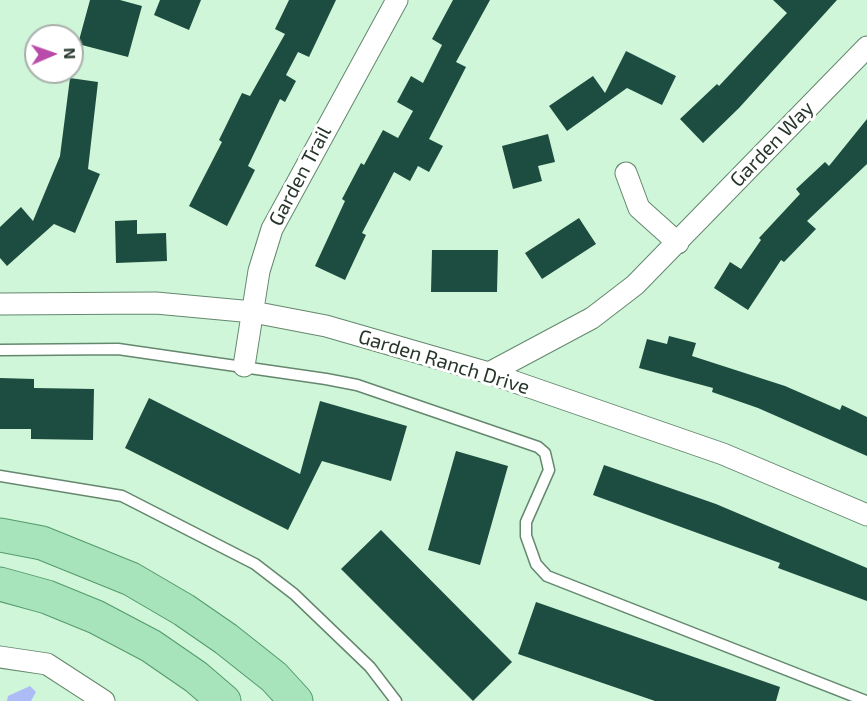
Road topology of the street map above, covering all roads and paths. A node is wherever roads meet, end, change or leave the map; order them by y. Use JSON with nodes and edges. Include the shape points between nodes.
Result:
{"nodes":[{"id":1,"x":396,"y":0,"type":"edge"},
{"id":2,"x":867,"y":46,"type":"edge"},
{"id":3,"x":626,"y":173,"type":"dead end"},
{"id":4,"x":678,"y":243,"type":"junction"},
{"id":5,"x":0,"y":304,"type":"edge"},
{"id":6,"x":253,"y":312,"type":"junction"},
{"id":7,"x":0,"y":350,"type":"edge"},
{"id":8,"x":244,"y":366,"type":"junction"},
{"id":9,"x":489,"y":373,"type":"junction"},
{"id":10,"x":0,"y":476,"type":"edge"},
{"id":11,"x":867,"y":515,"type":"edge"},
{"id":12,"x":0,"y":535,"type":"edge"},
{"id":13,"x":0,"y":584,"type":"edge"},
{"id":14,"x":0,"y":657,"type":"edge"},
{"id":15,"x":104,"y":701,"type":"edge"},
{"id":16,"x":224,"y":701,"type":"edge"},
{"id":17,"x":296,"y":701,"type":"edge"},
{"id":18,"x":396,"y":701,"type":"edge"},
{"id":19,"x":866,"y":701,"type":"edge"}],
"edges":[{"from":1,"to":6,"type":"street","name":"Garden Trail","via":[[272,229],[259,271]]},
{"from":2,"to":4,"type":"street","name":"Garden Way"},
{"from":3,"to":4,"type":"street","via":[[639,208]]},
{"from":4,"to":9,"type":"street","name":"Garden Way","via":[[613,304]]},
{"from":5,"to":6,"type":"street","name":"Garden Ranch Drive","via":[[156,303]]},
{"from":6,"to":8,"type":"street","name":"Garden Trail"},
{"from":6,"to":9,"type":"street","name":"Garden Ranch Drive","via":[[326,326]]},
{"from":7,"to":8,"type":"lane","via":[[118,349]]},
{"from":8,"to":19,"type":"lane","via":[[357,385],[538,447],[545,453],[549,470],[526,522],[526,536],[536,564],[547,576]]},
{"from":9,"to":11,"type":"street","name":"Garden Ranch Drive","via":[[723,454]]},
{"from":10,"to":18,"type":"lane","via":[[122,496],[255,564],[294,594],[370,667]]},
{"from":12,"to":17,"type":"main road","via":[[42,543],[130,579],[226,639],[274,677]]},
{"from":13,"to":16,"type":"main road","via":[[96,617],[151,646]]},
{"from":14,"to":15,"type":"street","via":[[47,664]]}]}
